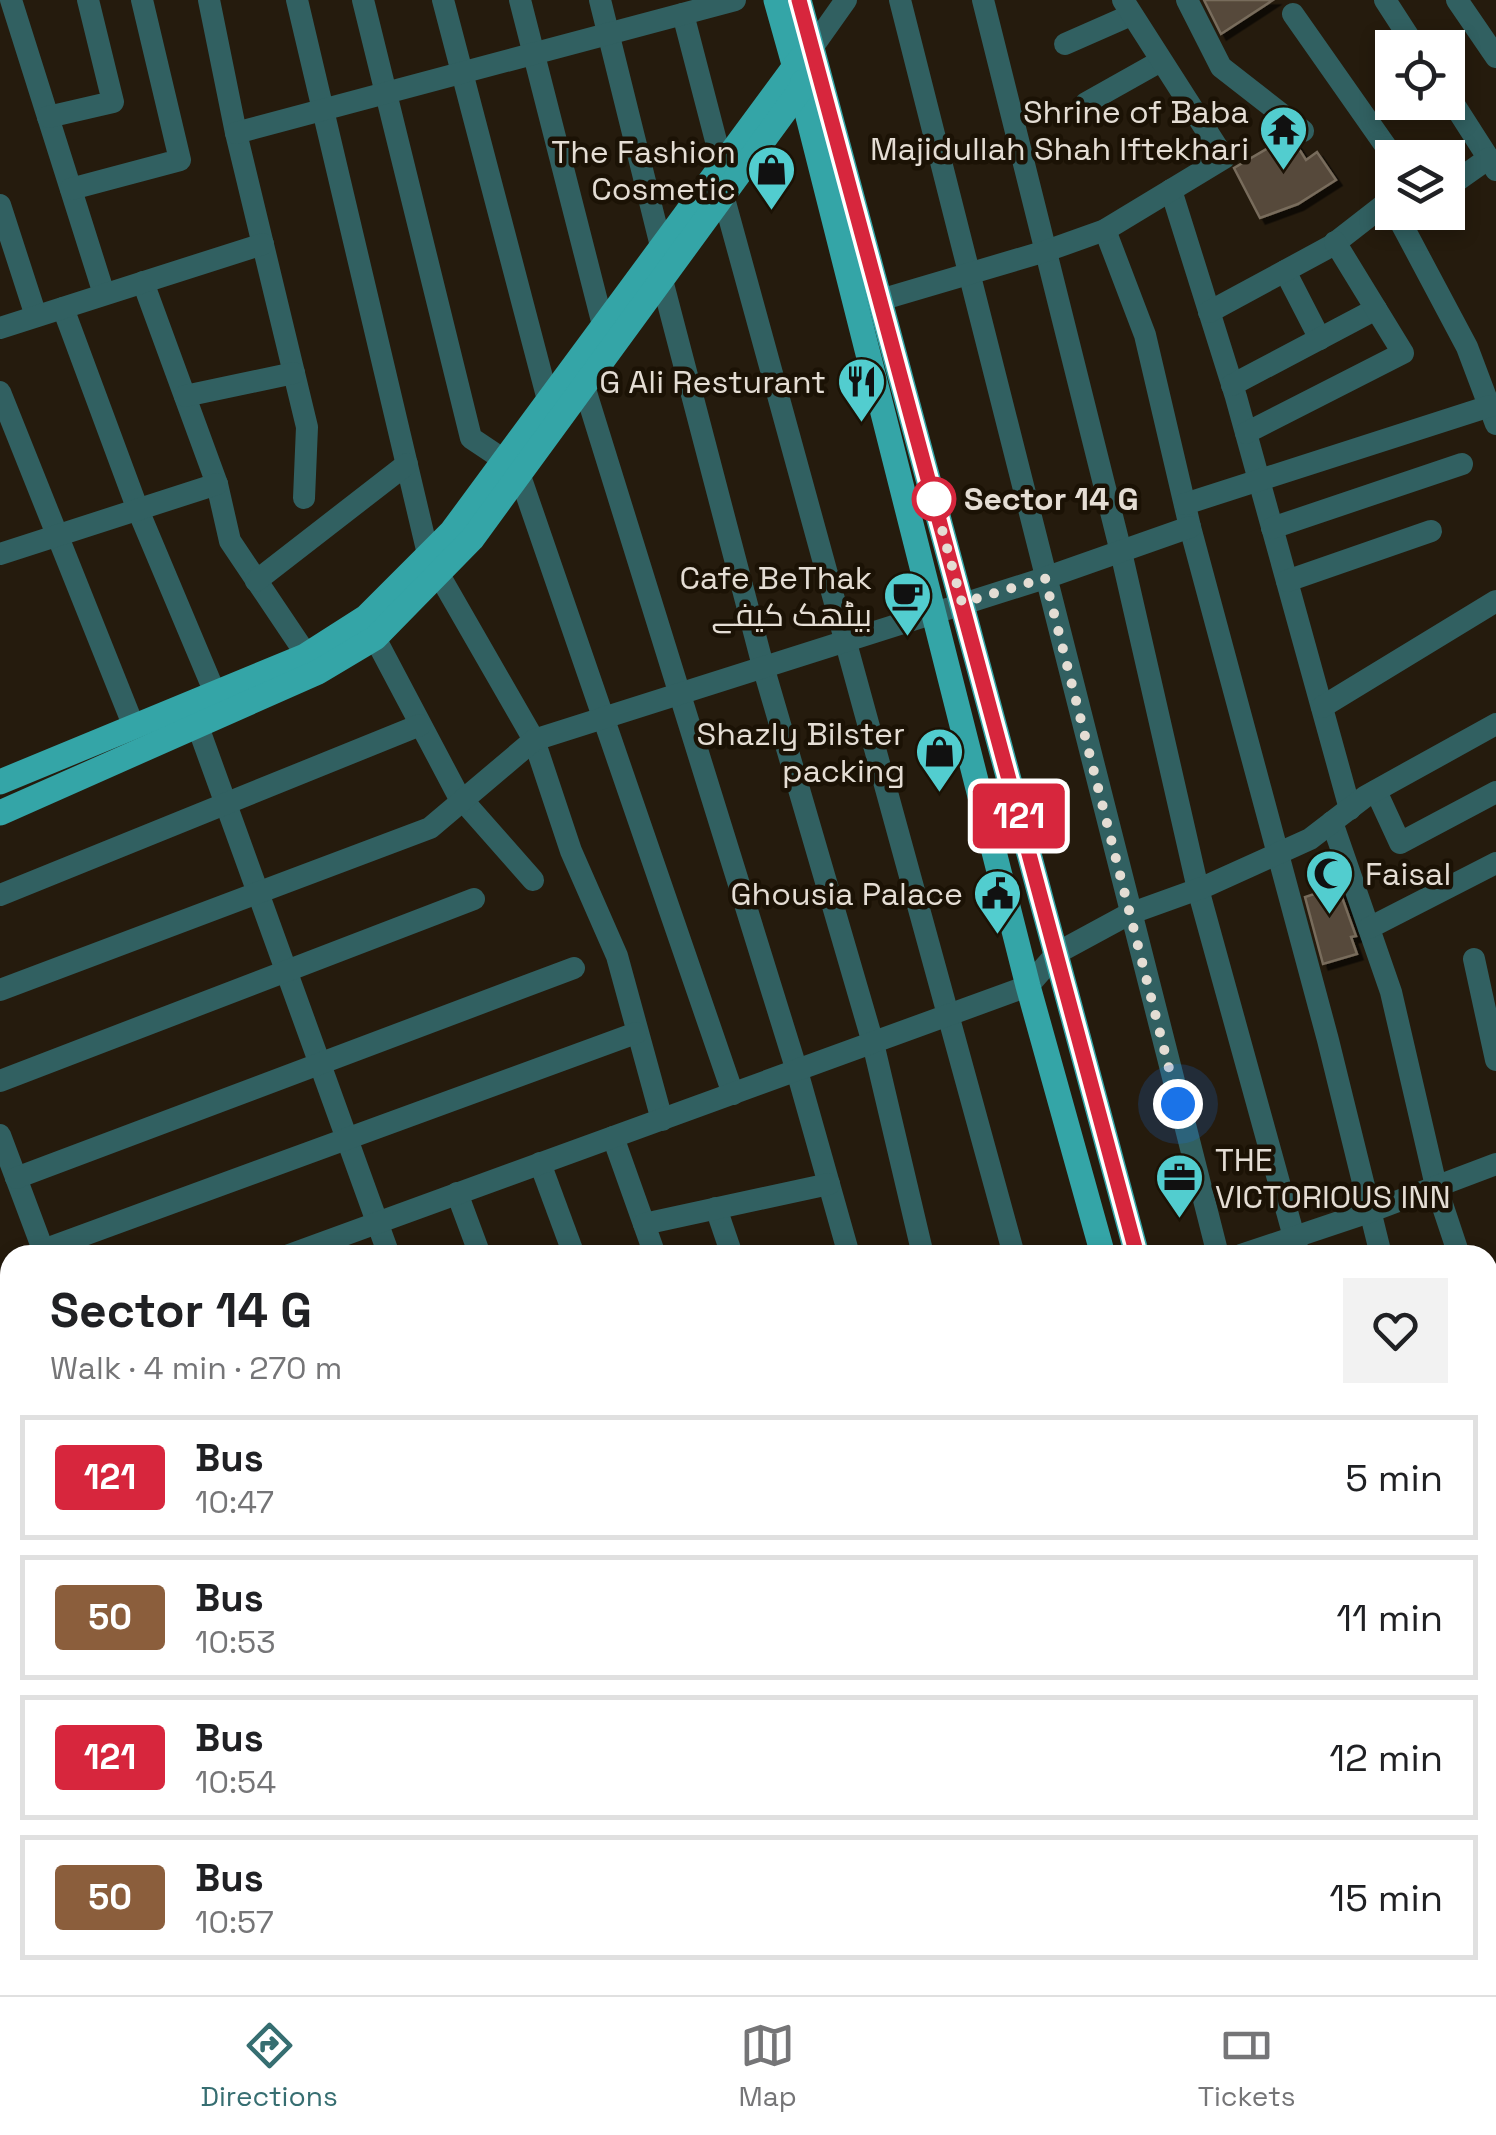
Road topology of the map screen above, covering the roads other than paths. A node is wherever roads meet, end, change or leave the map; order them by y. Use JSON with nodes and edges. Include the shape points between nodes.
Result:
{"nodes":[{"id":1,"x":4,"y":0,"type":"edge"},
{"id":2,"x":88,"y":0,"type":"edge"},
{"id":3,"x":142,"y":0,"type":"edge"},
{"id":4,"x":209,"y":0,"type":"edge"},
{"id":5,"x":297,"y":0,"type":"edge"},
{"id":6,"x":363,"y":0,"type":"edge"},
{"id":7,"x":444,"y":0,"type":"edge"},
{"id":8,"x":520,"y":0,"type":"edge"},
{"id":9,"x":600,"y":0,"type":"edge"},
{"id":10,"x":735,"y":0,"type":"edge"},
{"id":11,"x":776,"y":0,"type":"edge"},
{"id":12,"x":799,"y":0,"type":"edge"},
{"id":13,"x":846,"y":0,"type":"edge"},
{"id":14,"x":900,"y":0,"type":"edge"},
{"id":15,"x":983,"y":0,"type":"edge"},
{"id":16,"x":1187,"y":0,"type":"edge"},
{"id":17,"x":1385,"y":0,"type":"edge"},
{"id":18,"x":1456,"y":0,"type":"edge"},
{"id":19,"x":1127,"y":7,"type":"edge"},
{"id":20,"x":684,"y":14,"type":"junction"},
{"id":21,"x":1293,"y":14,"type":"dead end"},
{"id":22,"x":1404,"y":30,"type":"edge"},
{"id":23,"x":610,"y":34,"type":"junction"},
{"id":24,"x":1065,"y":44,"type":"dead end"},
{"id":25,"x":534,"y":54,"type":"junction"},
{"id":26,"x":1496,"y":57,"type":"edge"},
{"id":27,"x":1160,"y":62,"type":"junction"},
{"id":28,"x":803,"y":67,"type":"junction"},
{"id":29,"x":462,"y":72,"type":"junction"},
{"id":30,"x":385,"y":93,"type":"junction"},
{"id":31,"x":1086,"y":103,"type":"dead end"},
{"id":32,"x":323,"y":110,"type":"junction"},
{"id":33,"x":48,"y":117,"type":"junction"},
{"id":34,"x":1464,"y":120,"type":"edge"},
{"id":35,"x":1304,"y":131,"type":"dead end"},
{"id":36,"x":236,"y":133,"type":"junction"},
{"id":37,"x":1381,"y":140,"type":"edge"},
{"id":38,"x":722,"y":164,"type":"junction"},
{"id":39,"x":1492,"y":164,"type":"edge"},
{"id":40,"x":1465,"y":179,"type":"edge"},
{"id":41,"x":71,"y":189,"type":"junction"},
{"id":42,"x":1171,"y":190,"type":"junction"},
{"id":43,"x":723,"y":196,"type":"junction"},
{"id":44,"x":0,"y":205,"type":"edge"},
{"id":45,"x":1375,"y":212,"type":"edge"},
{"id":46,"x":1105,"y":230,"type":"junction"},
{"id":47,"x":1407,"y":230,"type":"edge"},
{"id":48,"x":1335,"y":242,"type":"junction"},
{"id":49,"x":263,"y":244,"type":"junction"},
{"id":50,"x":661,"y":246,"type":"junction"},
{"id":51,"x":1046,"y":251,"type":"junction"},
{"id":52,"x":1285,"y":271,"type":"junction"},
{"id":53,"x":969,"y":275,"type":"junction"},
{"id":54,"x":662,"y":280,"type":"junction"},
{"id":55,"x":143,"y":282,"type":"junction"},
{"id":56,"x":104,"y":294,"type":"junction"},
{"id":57,"x":880,"y":300,"type":"junction"},
{"id":58,"x":63,"y":308,"type":"junction"},
{"id":59,"x":1376,"y":309,"type":"junction"},
{"id":60,"x":1209,"y":312,"type":"junction"},
{"id":61,"x":36,"y":316,"type":"junction"},
{"id":62,"x":603,"y":325,"type":"junction"},
{"id":63,"x":0,"y":328,"type":"edge"},
{"id":64,"x":1320,"y":338,"type":"junction"},
{"id":65,"x":294,"y":374,"type":"junction"},
{"id":66,"x":1232,"y":385,"type":"junction"},
{"id":67,"x":584,"y":386,"type":"junction"},
{"id":68,"x":0,"y":392,"type":"edge"},
{"id":69,"x":184,"y":396,"type":"junction"},
{"id":70,"x":548,"y":400,"type":"junction"},
{"id":71,"x":1493,"y":415,"type":"edge"},
{"id":72,"x":1246,"y":434,"type":"junction"},
{"id":73,"x":407,"y":464,"type":"junction"},
{"id":74,"x":1462,"y":464,"type":"dead end"},
{"id":75,"x":512,"y":467,"type":"junction"},
{"id":76,"x":1260,"y":481,"type":"junction"},
{"id":77,"x":217,"y":484,"type":"junction"},
{"id":78,"x":304,"y":498,"type":"dead end"},
{"id":79,"x":138,"y":510,"type":"junction"},
{"id":80,"x":1188,"y":516,"type":"junction"},
{"id":81,"x":1272,"y":528,"type":"junction"},
{"id":82,"x":1431,"y":531,"type":"dead end"},
{"id":83,"x":55,"y":536,"type":"junction"},
{"id":84,"x":1121,"y":552,"type":"junction"},
{"id":85,"x":0,"y":554,"type":"edge"},
{"id":86,"x":433,"y":563,"type":"junction"},
{"id":87,"x":1045,"y":578,"type":"junction"},
{"id":88,"x":256,"y":581,"type":"junction"},
{"id":89,"x":1287,"y":581,"type":"junction"},
{"id":90,"x":1496,"y":601,"type":"edge"},
{"id":91,"x":962,"y":603,"type":"junction"},
{"id":92,"x":932,"y":611,"type":"junction"},
{"id":93,"x":375,"y":638,"type":"junction"},
{"id":94,"x":844,"y":640,"type":"junction"},
{"id":95,"x":312,"y":664,"type":"junction"},
{"id":96,"x":763,"y":666,"type":"junction"},
{"id":97,"x":679,"y":692,"type":"junction"},
{"id":98,"x":215,"y":693,"type":"junction"},
{"id":99,"x":1322,"y":707,"type":"junction"},
{"id":100,"x":603,"y":717,"type":"junction"},
{"id":101,"x":197,"y":724,"type":"junction"},
{"id":102,"x":420,"y":724,"type":"junction"},
{"id":103,"x":1496,"y":724,"type":"edge"},
{"id":104,"x":134,"y":727,"type":"junction"},
{"id":105,"x":534,"y":740,"type":"junction"},
{"id":106,"x":0,"y":782,"type":"edge"},
{"id":107,"x":1376,"y":791,"type":"junction"},
{"id":108,"x":1496,"y":792,"type":"edge"},
{"id":109,"x":464,"y":802,"type":"junction"},
{"id":110,"x":226,"y":803,"type":"junction"},
{"id":111,"x":0,"y":813,"type":"edge"},
{"id":112,"x":1341,"y":815,"type":"junction"},
{"id":113,"x":1276,"y":854,"type":"junction"},
{"id":114,"x":1496,"y":863,"type":"edge"},
{"id":115,"x":532,"y":880,"type":"dead end"},
{"id":116,"x":1198,"y":890,"type":"junction"},
{"id":117,"x":259,"y":892,"type":"junction"},
{"id":118,"x":0,"y":895,"type":"edge"},
{"id":119,"x":474,"y":899,"type":"dead end"},
{"id":120,"x":1129,"y":914,"type":"junction"},
{"id":121,"x":1369,"y":928,"type":"junction"},
{"id":122,"x":1057,"y":953,"type":"junction"},
{"id":123,"x":1474,"y":959,"type":"dead end"},
{"id":124,"x":574,"y":968,"type":"dead end"},
{"id":125,"x":287,"y":971,"type":"junction"},
{"id":126,"x":1028,"y":986,"type":"junction"},
{"id":127,"x":0,"y":990,"type":"edge"},
{"id":128,"x":946,"y":1016,"type":"junction"},
{"id":129,"x":1493,"y":1029,"type":"edge"},
{"id":130,"x":636,"y":1033,"type":"junction"},
{"id":131,"x":873,"y":1043,"type":"junction"},
{"id":132,"x":1496,"y":1060,"type":"edge"},
{"id":133,"x":321,"y":1064,"type":"junction"},
{"id":134,"x":797,"y":1071,"type":"junction"},
{"id":135,"x":0,"y":1082,"type":"edge"},
{"id":136,"x":733,"y":1094,"type":"junction"},
{"id":137,"x":662,"y":1120,"type":"junction"},
{"id":138,"x":0,"y":1135,"type":"edge"},
{"id":139,"x":613,"y":1137,"type":"junction"},
{"id":140,"x":348,"y":1138,"type":"junction"},
{"id":141,"x":540,"y":1163,"type":"junction"},
{"id":142,"x":1496,"y":1164,"type":"edge"},
{"id":143,"x":16,"y":1178,"type":"junction"},
{"id":144,"x":828,"y":1184,"type":"junction"},
{"id":145,"x":1436,"y":1186,"type":"junction"},
{"id":146,"x":457,"y":1194,"type":"junction"},
{"id":147,"x":716,"y":1208,"type":"junction"},
{"id":148,"x":1369,"y":1212,"type":"junction"},
{"id":149,"x":378,"y":1222,"type":"junction"},
{"id":150,"x":644,"y":1224,"type":"junction"},
{"id":151,"x":41,"y":1245,"type":"edge"},
{"id":152,"x":63,"y":1245,"type":"edge"},
{"id":153,"x":317,"y":1245,"type":"edge"},
{"id":154,"x":386,"y":1245,"type":"edge"},
{"id":155,"x":476,"y":1245,"type":"edge"},
{"id":156,"x":570,"y":1245,"type":"edge"},
{"id":157,"x":651,"y":1245,"type":"edge"},
{"id":158,"x":729,"y":1245,"type":"edge"},
{"id":159,"x":846,"y":1245,"type":"edge"},
{"id":160,"x":921,"y":1245,"type":"edge"},
{"id":161,"x":1011,"y":1245,"type":"edge"},
{"id":162,"x":1100,"y":1245,"type":"edge"},
{"id":163,"x":1134,"y":1245,"type":"edge"},
{"id":164,"x":1215,"y":1245,"type":"edge"},
{"id":165,"x":1295,"y":1245,"type":"edge"},
{"id":166,"x":1300,"y":1245,"type":"edge"},
{"id":167,"x":1379,"y":1245,"type":"edge"},
{"id":168,"x":1456,"y":1245,"type":"edge"}],
"edges":[{"from":1,"to":33,"type":"street"},
{"from":2,"to":33,"type":"street","via":[[113,102]]},
{"from":3,"to":41,"type":"street","via":[[180,160]]},
{"from":4,"to":36,"type":"street"},
{"from":5,"to":32,"type":"street"},
{"from":6,"to":30,"type":"street"},
{"from":7,"to":29,"type":"street"},
{"from":8,"to":25,"type":"street"},
{"from":9,"to":23,"type":"street"},
{"from":10,"to":20,"type":"street"},
{"from":11,"to":28,"type":"main road"},
{"from":12,"to":28,"type":"main road"},
{"from":13,"to":28,"type":"street"},
{"from":14,"to":53,"type":"street"},
{"from":15,"to":51,"type":"street"},
{"from":16,"to":35,"type":"street","via":[[1221,67]]},
{"from":17,"to":22,"type":"street"},
{"from":18,"to":26,"type":"street"},
{"from":19,"to":24,"type":"street"},
{"from":19,"to":27,"type":"street"},
{"from":20,"to":23,"type":"street"},
{"from":20,"to":38,"type":"street"},
{"from":21,"to":37,"type":"street"},
{"from":23,"to":25,"type":"street"},
{"from":23,"to":50,"type":"street"},
{"from":25,"to":29,"type":"street"},
{"from":25,"to":62,"type":"street"},
{"from":27,"to":31,"type":"street"},
{"from":27,"to":42,"type":"street","via":[[1224,158]]},
{"from":28,"to":38,"type":"main road"},
{"from":28,"to":43,"type":"main road"},
{"from":28,"to":57,"type":"main road"},
{"from":28,"to":92,"type":"main road"},
{"from":29,"to":30,"type":"street"},
{"from":29,"to":70,"type":"street"},
{"from":30,"to":32,"type":"street"},
{"from":30,"to":75,"type":"street","via":[[470,438]]},
{"from":32,"to":36,"type":"street"},
{"from":32,"to":73,"type":"street"},
{"from":33,"to":41,"type":"street"},
{"from":34,"to":39,"type":"street"},
{"from":36,"to":49,"type":"street"},
{"from":38,"to":50,"type":"main road"},
{"from":39,"to":40,"type":"street"},
{"from":41,"to":56,"type":"street"},
{"from":42,"to":46,"type":"street"},
{"from":42,"to":60,"type":"street"},
{"from":43,"to":54,"type":"main road"},
{"from":43,"to":94,"type":"street"},
{"from":44,"to":61,"type":"street"},
{"from":45,"to":48,"type":"street"},
{"from":46,"to":51,"type":"street"},
{"from":46,"to":80,"type":"street","via":[[1145,335]]},
{"from":47,"to":71,"type":"street","via":[[1468,347]]},
{"from":48,"to":52,"type":"street"},
{"from":48,"to":59,"type":"street"},
{"from":49,"to":55,"type":"street"},
{"from":49,"to":65,"type":"street"},
{"from":50,"to":54,"type":"street"},
{"from":50,"to":62,"type":"main road"},
{"from":51,"to":53,"type":"street"},
{"from":51,"to":84,"type":"street"},
{"from":52,"to":60,"type":"street"},
{"from":52,"to":64,"type":"street"},
{"from":53,"to":57,"type":"street"},
{"from":53,"to":87,"type":"street"},
{"from":54,"to":67,"type":"main road"},
{"from":54,"to":96,"type":"street"},
{"from":55,"to":56,"type":"street"},
{"from":55,"to":69,"type":"street"},
{"from":56,"to":58,"type":"street"},
{"from":57,"to":91,"type":"main road"},
{"from":58,"to":61,"type":"street"},
{"from":58,"to":79,"type":"street"},
{"from":59,"to":64,"type":"street"},
{"from":59,"to":72,"type":"street","via":[[1403,353]]},
{"from":60,"to":66,"type":"street"},
{"from":61,"to":63,"type":"street"},
{"from":62,"to":70,"type":"main road"},
{"from":64,"to":66,"type":"street"},
{"from":65,"to":69,"type":"street"},
{"from":65,"to":78,"type":"street","via":[[308,428]]},
{"from":66,"to":72,"type":"street"},
{"from":67,"to":75,"type":"main road"},
{"from":67,"to":97,"type":"street"},
{"from":68,"to":83,"type":"street"},
{"from":69,"to":77,"type":"street"},
{"from":70,"to":75,"type":"main road"},
{"from":71,"to":76,"type":"street"},
{"from":72,"to":76,"type":"street"},
{"from":73,"to":86,"type":"street"},
{"from":73,"to":88,"type":"street"},
{"from":74,"to":81,"type":"street"},
{"from":75,"to":86,"type":"main road","via":[[472,539]]},
{"from":75,"to":100,"type":"street"},
{"from":76,"to":80,"type":"street"},
{"from":76,"to":81,"type":"street"},
{"from":77,"to":79,"type":"street"},
{"from":77,"to":88,"type":"street","via":[[230,541]]},
{"from":79,"to":83,"type":"street"},
{"from":79,"to":98,"type":"street"},
{"from":80,"to":84,"type":"street"},
{"from":80,"to":113,"type":"street"},
{"from":81,"to":89,"type":"street"},
{"from":82,"to":89,"type":"street"},
{"from":83,"to":85,"type":"street"},
{"from":83,"to":104,"type":"street"},
{"from":84,"to":87,"type":"street"},
{"from":84,"to":116,"type":"street"},
{"from":86,"to":93,"type":"main road"},
{"from":86,"to":95,"type":"main road"},
{"from":86,"to":105,"type":"street"},
{"from":87,"to":91,"type":"street"},
{"from":87,"to":120,"type":"street"},
{"from":88,"to":95,"type":"street"},
{"from":89,"to":99,"type":"street"},
{"from":90,"to":99,"type":"street"},
{"from":91,"to":92,"type":"street"},
{"from":91,"to":122,"type":"main road"},
{"from":92,"to":94,"type":"street"},
{"from":92,"to":126,"type":"main road"},
{"from":93,"to":95,"type":"main road"},
{"from":93,"to":102,"type":"street"},
{"from":94,"to":96,"type":"street"},
{"from":94,"to":128,"type":"street"},
{"from":95,"to":98,"type":"main road"},
{"from":95,"to":101,"type":"main road"},
{"from":96,"to":97,"type":"street"},
{"from":96,"to":131,"type":"street"},
{"from":97,"to":100,"type":"street"},
{"from":97,"to":134,"type":"street"},
{"from":98,"to":104,"type":"main road"},
{"from":99,"to":112,"type":"street"},
{"from":100,"to":105,"type":"street"},
{"from":100,"to":136,"type":"street"},
{"from":101,"to":110,"type":"street"},
{"from":101,"to":111,"type":"main road"},
{"from":102,"to":109,"type":"street"},
{"from":102,"to":110,"type":"street"},
{"from":103,"to":107,"type":"street"},
{"from":104,"to":106,"type":"main road"},
{"from":105,"to":109,"type":"street"},
{"from":105,"to":130,"type":"street","via":[[616,956]]},
{"from":107,"to":108,"type":"street","via":[[1400,843]]},
{"from":107,"to":112,"type":"street"},
{"from":109,"to":115,"type":"street"},
{"from":109,"to":117,"type":"street","via":[[430,828]]},
{"from":110,"to":117,"type":"street"},
{"from":110,"to":118,"type":"street"},
{"from":112,"to":113,"type":"street"},
{"from":112,"to":121,"type":"street"},
{"from":113,"to":116,"type":"street"},
{"from":113,"to":148,"type":"street"},
{"from":114,"to":121,"type":"street"},
{"from":116,"to":120,"type":"street"},
{"from":116,"to":165,"type":"street"},
{"from":117,"to":125,"type":"street"},
{"from":117,"to":127,"type":"street"},
{"from":119,"to":125,"type":"street"},
{"from":120,"to":122,"type":"street"},
{"from":120,"to":164,"type":"street"},
{"from":121,"to":145,"type":"street","via":[[1391,992]]},
{"from":122,"to":126,"type":"street"},
{"from":122,"to":163,"type":"main road"},
{"from":123,"to":129,"type":"street"},
{"from":124,"to":133,"type":"street"},
{"from":125,"to":133,"type":"street"},
{"from":125,"to":135,"type":"street"},
{"from":126,"to":128,"type":"street"},
{"from":126,"to":162,"type":"main road"},
{"from":128,"to":131,"type":"street"},
{"from":128,"to":161,"type":"street"},
{"from":129,"to":132,"type":"street"},
{"from":130,"to":137,"type":"street"},
{"from":130,"to":140,"type":"street"},
{"from":131,"to":134,"type":"street"},
{"from":131,"to":160,"type":"street"},
{"from":133,"to":140,"type":"street"},
{"from":133,"to":143,"type":"street"},
{"from":134,"to":136,"type":"street"},
{"from":134,"to":144,"type":"street"},
{"from":136,"to":137,"type":"street"},
{"from":137,"to":139,"type":"street"},
{"from":138,"to":143,"type":"street"},
{"from":139,"to":141,"type":"street"},
{"from":139,"to":150,"type":"street"},
{"from":140,"to":149,"type":"street"},
{"from":140,"to":152,"type":"street"},
{"from":141,"to":146,"type":"street"},
{"from":141,"to":156,"type":"street"},
{"from":142,"to":145,"type":"street"},
{"from":143,"to":151,"type":"street"},
{"from":144,"to":147,"type":"street"},
{"from":144,"to":159,"type":"street"},
{"from":145,"to":148,"type":"street"},
{"from":145,"to":168,"type":"street"},
{"from":146,"to":149,"type":"street"},
{"from":146,"to":155,"type":"street"},
{"from":147,"to":150,"type":"street"},
{"from":147,"to":158,"type":"street"},
{"from":148,"to":166,"type":"street"},
{"from":148,"to":167,"type":"street"},
{"from":149,"to":153,"type":"street"},
{"from":149,"to":154,"type":"street"},
{"from":150,"to":157,"type":"street"}]}
